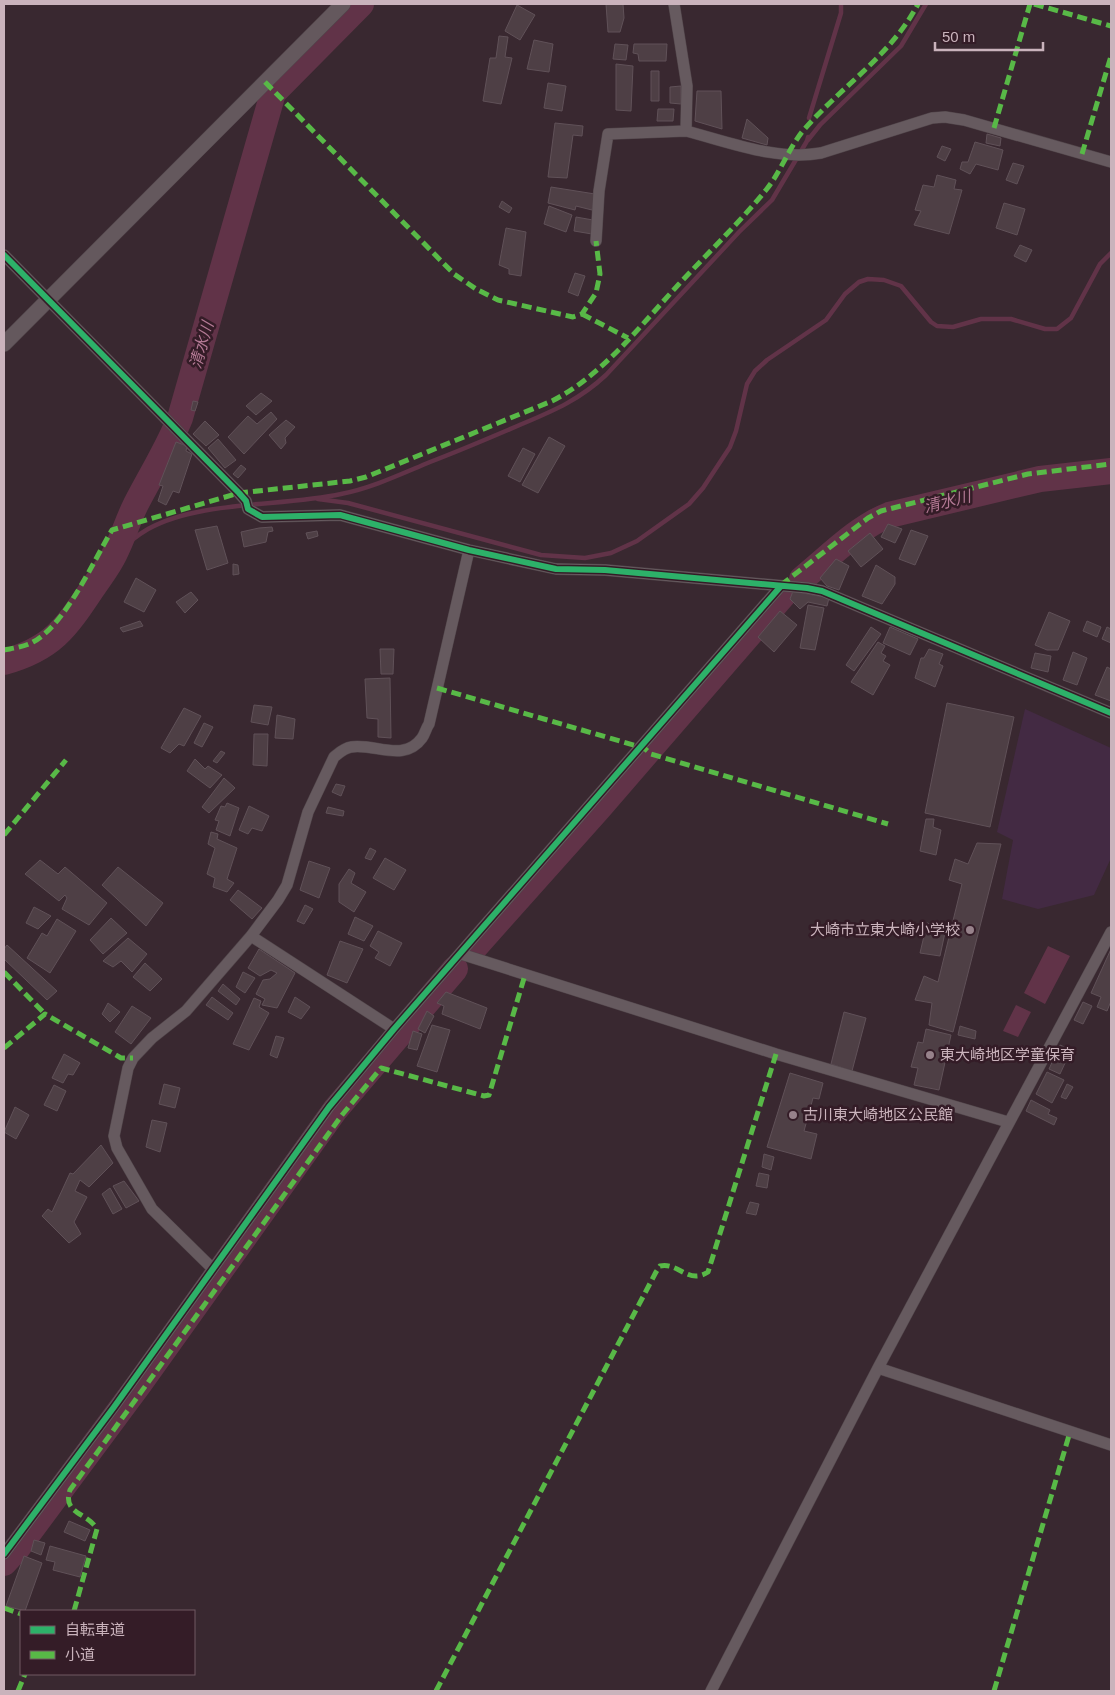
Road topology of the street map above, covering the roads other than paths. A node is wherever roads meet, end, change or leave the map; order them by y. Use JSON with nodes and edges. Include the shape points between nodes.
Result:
{"nodes":[{"id":1,"x":343,"y":4,"type":"edge"},
{"id":2,"x":674,"y":4,"type":"edge"},
{"id":3,"x":686,"y":131,"type":"junction"},
{"id":4,"x":1111,"y":162,"type":"edge"},
{"id":5,"x":596,"y":241,"type":"dead end"},
{"id":6,"x":4,"y":255,"type":"edge"},
{"id":7,"x":48,"y":300,"type":"junction"},
{"id":8,"x":4,"y":344,"type":"edge"},
{"id":9,"x":469,"y":550,"type":"junction"},
{"id":10,"x":781,"y":586,"type":"junction"},
{"id":11,"x":1111,"y":712,"type":"edge"},
{"id":12,"x":1111,"y":932,"type":"edge"},
{"id":13,"x":251,"y":936,"type":"junction"},
{"id":14,"x":461,"y":954,"type":"junction"},
{"id":15,"x":394,"y":1029,"type":"junction"},
{"id":16,"x":1008,"y":1122,"type":"junction"},
{"id":17,"x":213,"y":1269,"type":"junction"},
{"id":18,"x":878,"y":1368,"type":"junction"},
{"id":19,"x":1111,"y":1445,"type":"edge"},
{"id":20,"x":4,"y":1554,"type":"edge"},
{"id":21,"x":711,"y":1691,"type":"edge"}],
"edges":[{"from":1,"to":7,"type":"street"},
{"from":2,"to":3,"type":"street","via":[[687,86]]},
{"from":3,"to":4,"type":"street","via":[[799,156],[821,153],[932,118],[945,117]]},
{"from":3,"to":5,"type":"street","via":[[608,134],[599,191]]},
{"from":6,"to":7,"type":"street"},
{"from":7,"to":8,"type":"street"},
{"from":7,"to":9,"type":"street","via":[[262,517],[340,515]]},
{"from":9,"to":10,"type":"street","via":[[556,569],[605,570]]},
{"from":9,"to":13,"type":"street","via":[[429,724],[422,738],[402,752],[351,747],[334,757],[308,812],[287,885]]},
{"from":10,"to":11,"type":"street","via":[[822,591]]},
{"from":10,"to":14,"type":"street"},
{"from":12,"to":16,"type":"street"},
{"from":13,"to":15,"type":"street"},
{"from":13,"to":17,"type":"street","via":[[186,1011],[133,1058],[114,1136],[117,1148],[152,1209]]},
{"from":14,"to":15,"type":"street"},
{"from":14,"to":16,"type":"street","via":[[776,1054]]},
{"from":15,"to":17,"type":"street","via":[[329,1107]]},
{"from":16,"to":18,"type":"street"},
{"from":17,"to":20,"type":"street"},
{"from":18,"to":19,"type":"street"},
{"from":18,"to":21,"type":"street"}]}
